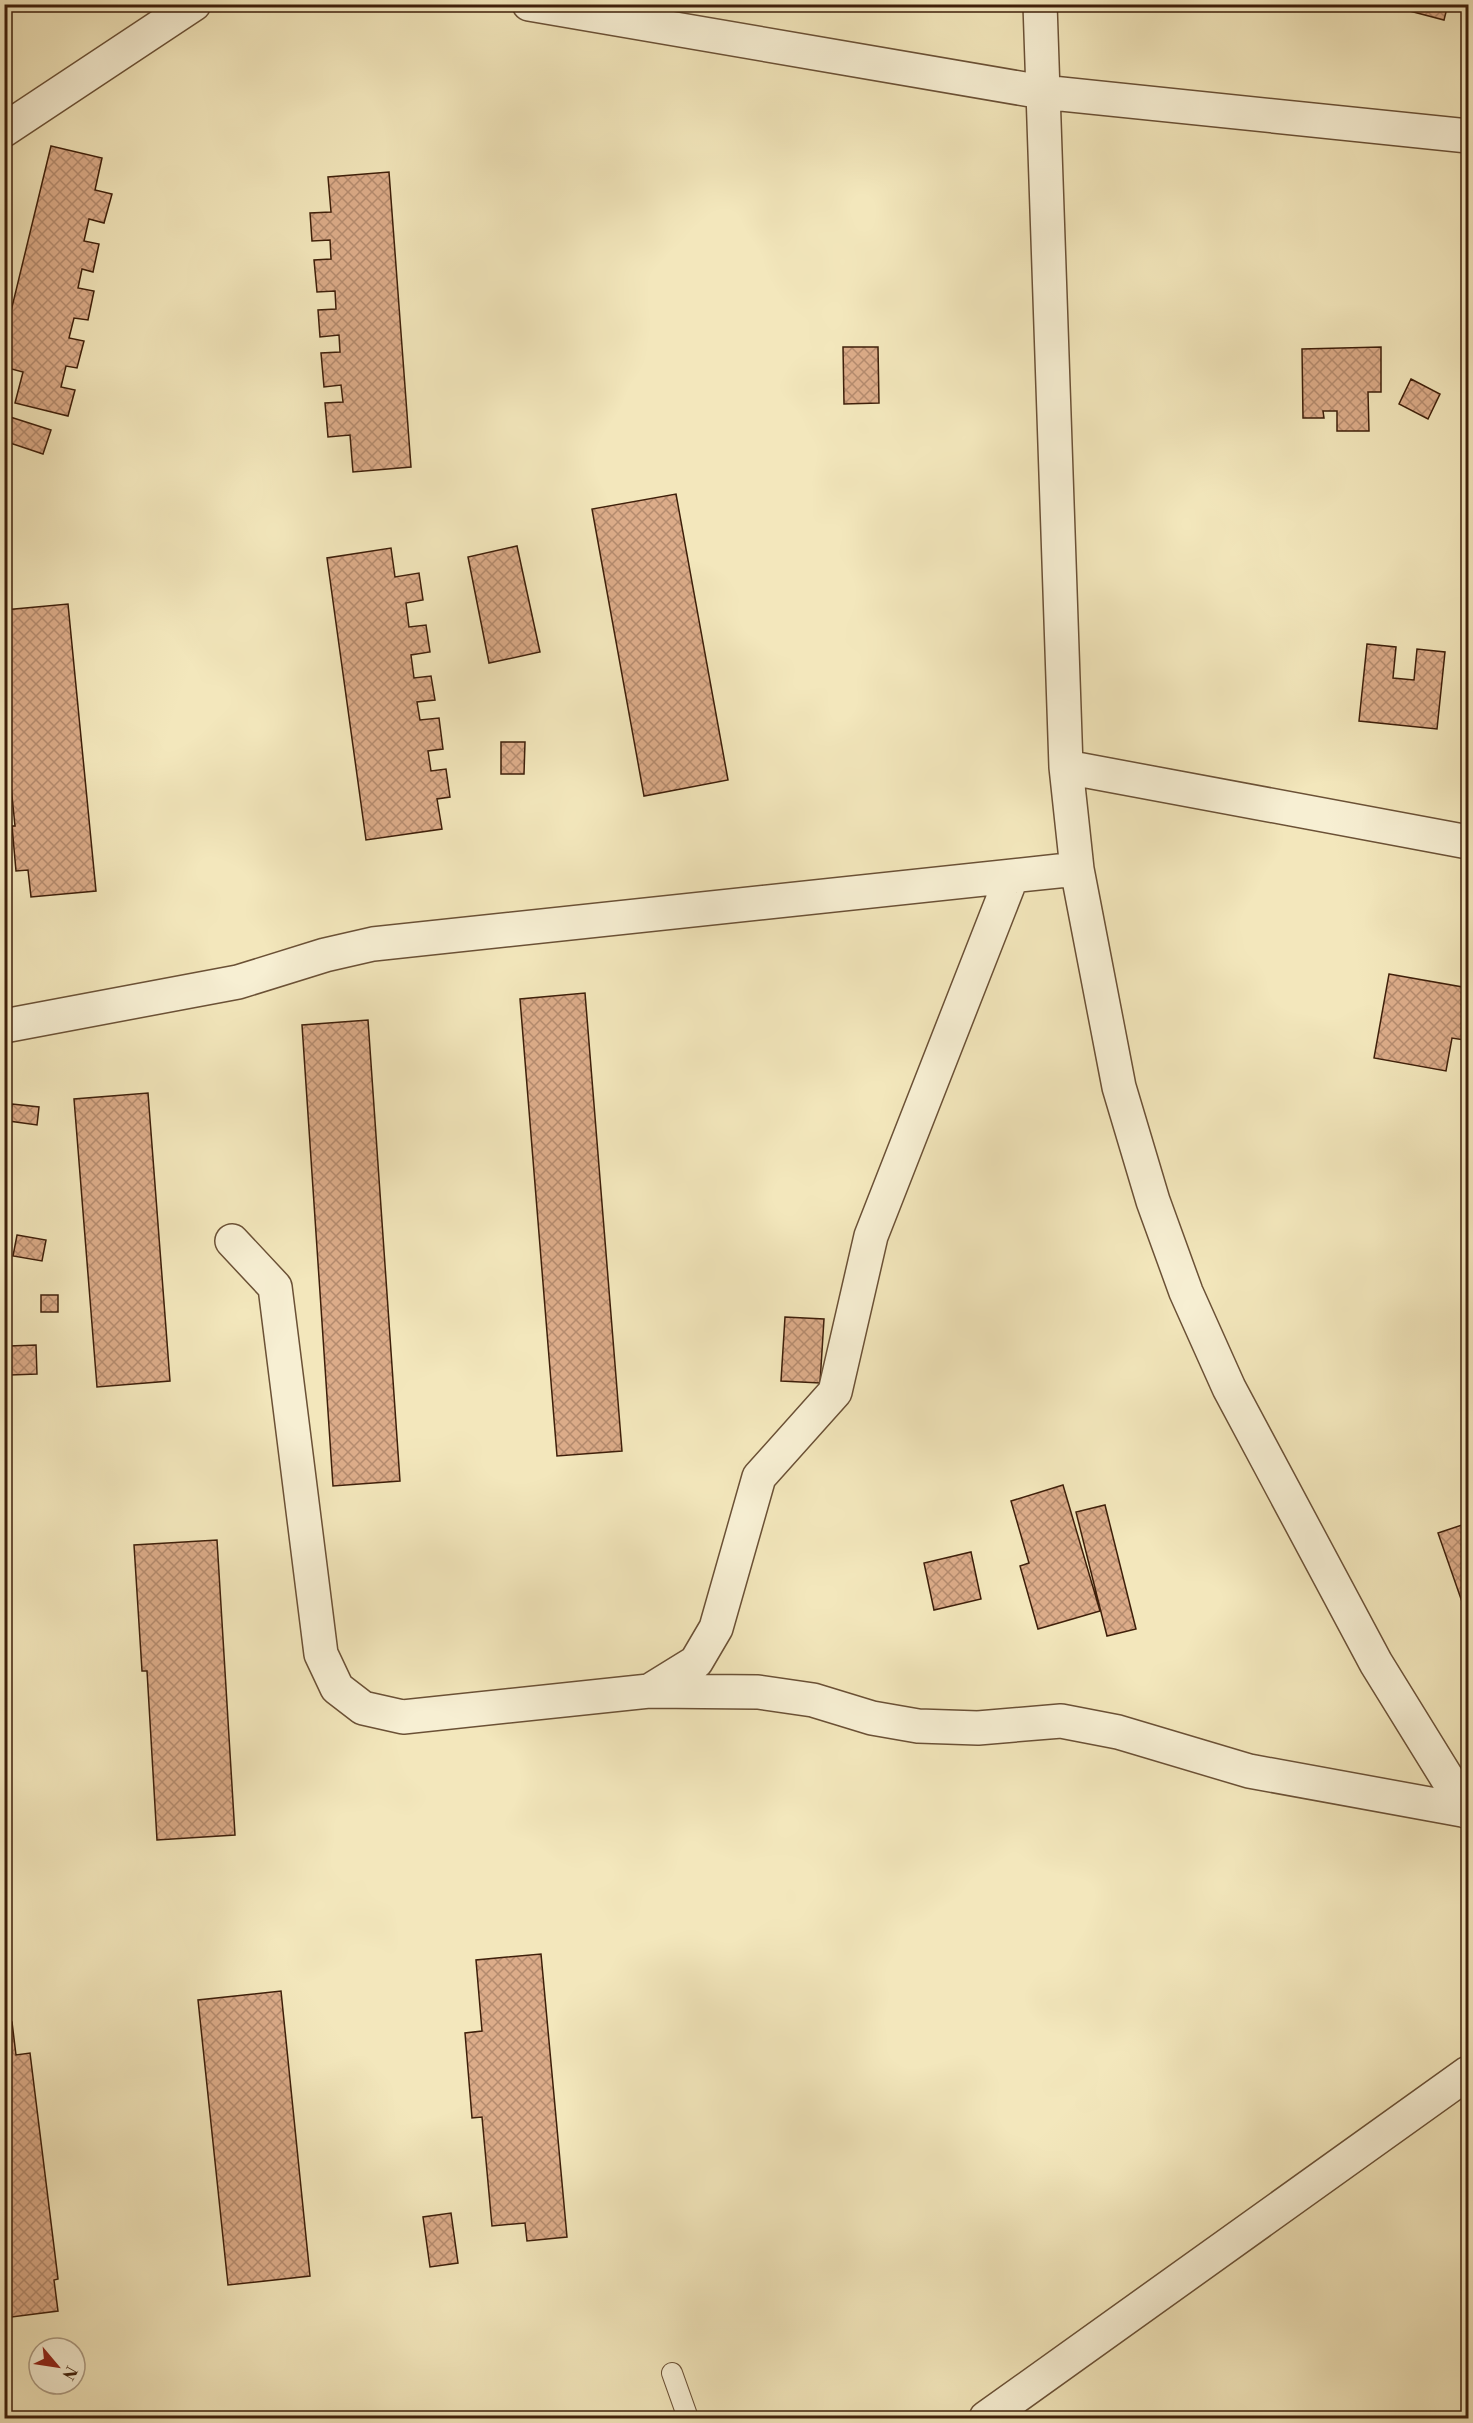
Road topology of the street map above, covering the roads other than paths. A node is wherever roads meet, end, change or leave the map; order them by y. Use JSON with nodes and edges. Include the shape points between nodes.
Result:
{"nodes":[{"id":1,"x":194,"y":4,"type":"edge"},
{"id":2,"x":529,"y":4,"type":"edge"},
{"id":3,"x":1040,"y":4,"type":"edge"},
{"id":4,"x":1042,"y":92,"type":"junction"},
{"id":5,"x":4,"y":130,"type":"edge"},
{"id":6,"x":1468,"y":136,"type":"edge"},
{"id":7,"x":1066,"y":767,"type":"junction"},
{"id":8,"x":1468,"y":842,"type":"edge"},
{"id":9,"x":1077,"y":869,"type":"junction"},
{"id":10,"x":1012,"y":876,"type":"junction"},
{"id":11,"x":4,"y":1026,"type":"edge"},
{"id":12,"x":232,"y":1241,"type":"dead end"},
{"id":13,"x":649,"y":1692,"type":"junction"},
{"id":14,"x":1468,"y":1811,"type":"edge"},
{"id":15,"x":1468,"y":2073,"type":"edge"},
{"id":16,"x":672,"y":2373,"type":"dead end"},
{"id":17,"x":688,"y":2418,"type":"edge"},
{"id":18,"x":986,"y":2418,"type":"edge"}],
"edges":[{"from":1,"to":5,"type":"street"},
{"from":2,"to":4,"type":"street"},
{"from":3,"to":4,"type":"street"},
{"from":4,"to":6,"type":"street"},
{"from":4,"to":7,"type":"street"},
{"from":7,"to":8,"type":"street"},
{"from":7,"to":9,"type":"street"},
{"from":9,"to":10,"type":"street"},
{"from":9,"to":14,"type":"street","via":[[1119,1087],[1153,1201],[1186,1292],[1229,1388],[1376,1663]]},
{"from":10,"to":11,"type":"street","via":[[373,944],[238,982]]},
{"from":10,"to":13,"type":"street","via":[[871,1236],[835,1392],[759,1477],[716,1628],[696,1662]]},
{"from":12,"to":13,"type":"street","via":[[275,1287],[321,1654],[337,1688],[363,1708],[403,1717]]},
{"from":13,"to":14,"type":"street","via":[[758,1692],[813,1700],[872,1718],[918,1726],[978,1728],[1061,1721],[1118,1732],[1249,1771]]},
{"from":15,"to":18,"type":"street"},
{"from":16,"to":17,"type":"lane"}]}
